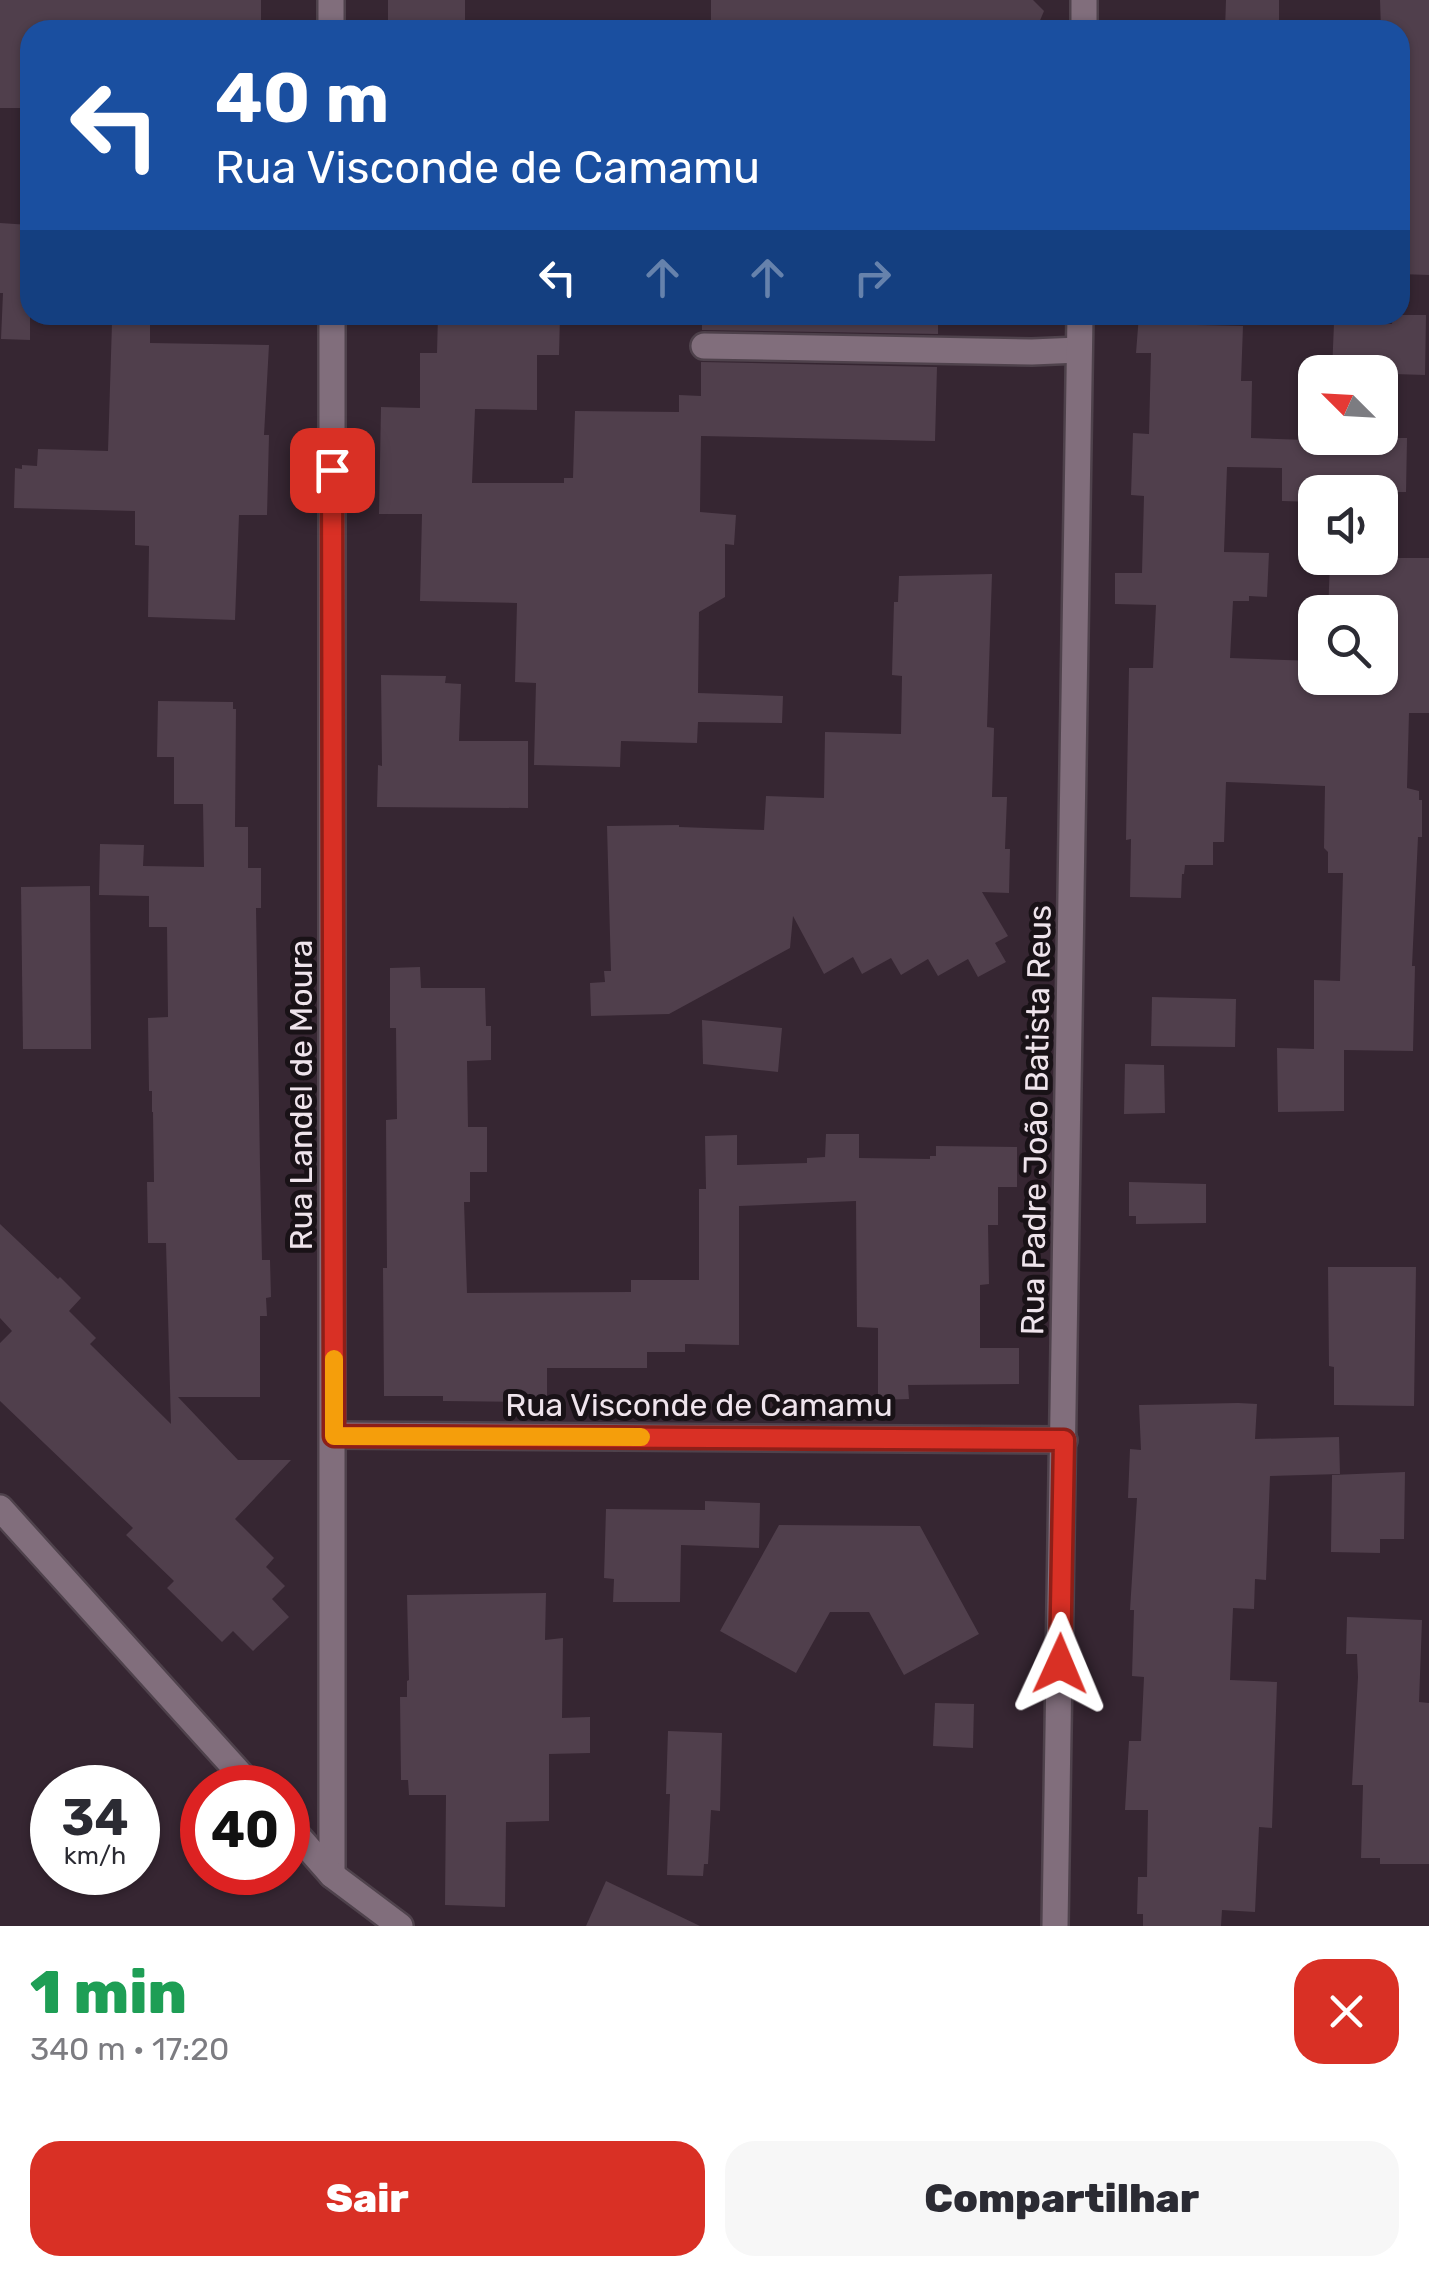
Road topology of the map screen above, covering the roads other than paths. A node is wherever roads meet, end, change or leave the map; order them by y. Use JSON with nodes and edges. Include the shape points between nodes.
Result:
{"nodes":[{"id":1,"x":332,"y":325,"type":"edge"},
{"id":2,"x":1080,"y":325,"type":"edge"},
{"id":3,"x":704,"y":346,"type":"dead end"},
{"id":4,"x":1080,"y":350,"type":"junction"},
{"id":5,"x":334,"y":1436,"type":"junction"},
{"id":6,"x":1064,"y":1440,"type":"junction"},
{"id":7,"x":0,"y":1508,"type":"edge"},
{"id":8,"x":232,"y":1765,"type":"edge"},
{"id":9,"x":310,"y":1850,"type":"edge"},
{"id":10,"x":332,"y":1875,"type":"junction"},
{"id":11,"x":400,"y":1926,"type":"edge"},
{"id":12,"x":1056,"y":1926,"type":"edge"}],
"edges":[{"from":1,"to":5,"type":"street","name":"Rua Landel de Moura"},
{"from":2,"to":4,"type":"street","name":"Rua Padre João Batista Reus"},
{"from":3,"to":4,"type":"street"},
{"from":4,"to":6,"type":"street","name":"Rua Padre João Batista Reus"},
{"from":5,"to":6,"type":"street","name":"Rua Visconde de Camamu"},
{"from":5,"to":10,"type":"street","name":"Rua Landel de Moura"},
{"from":6,"to":12,"type":"street","name":"Rua Padre João Batista Reus"},
{"from":7,"to":8,"type":"street"},
{"from":9,"to":10,"type":"street"},
{"from":10,"to":11,"type":"street"}]}
